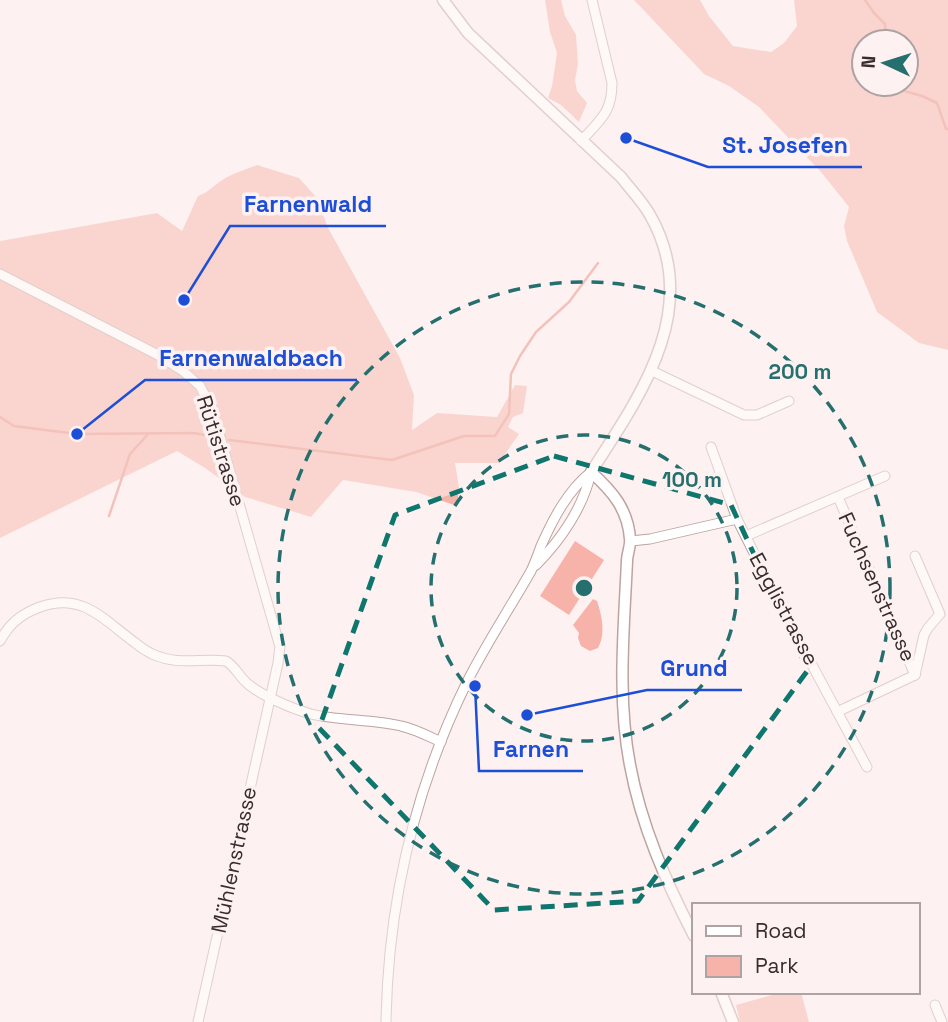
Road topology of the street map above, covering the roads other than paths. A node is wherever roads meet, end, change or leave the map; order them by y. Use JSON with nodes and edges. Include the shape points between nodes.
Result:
{"nodes":[{"id":1,"x":443,"y":0,"type":"edge"},
{"id":2,"x":592,"y":0,"type":"edge"},
{"id":3,"x":581,"y":141,"type":"junction"},
{"id":4,"x":0,"y":274,"type":"edge"},
{"id":5,"x":652,"y":371,"type":"junction"},
{"id":6,"x":789,"y":401,"type":"dead end"},
{"id":7,"x":711,"y":447,"type":"dead end"},
{"id":8,"x":592,"y":472,"type":"junction"},
{"id":9,"x":885,"y":476,"type":"dead end"},
{"id":10,"x":838,"y":497,"type":"junction"},
{"id":11,"x":737,"y":519,"type":"junction"},
{"id":12,"x":746,"y":536,"type":"junction"},
{"id":13,"x":631,"y":541,"type":"junction"},
{"id":14,"x":915,"y":556,"type":"dead end"},
{"id":15,"x":533,"y":568,"type":"junction"},
{"id":16,"x":0,"y":641,"type":"edge"},
{"id":17,"x":915,"y":675,"type":"junction"},
{"id":18,"x":270,"y":697,"type":"junction"},
{"id":19,"x":837,"y":712,"type":"junction"},
{"id":20,"x":441,"y":742,"type":"junction"},
{"id":21,"x":867,"y":767,"type":"dead end"},
{"id":22,"x":692,"y":931,"type":"edge"},
{"id":23,"x":722,"y":994,"type":"edge"},
{"id":24,"x":935,"y":1004,"type":"dead end"},
{"id":25,"x":198,"y":1022,"type":"edge"},
{"id":26,"x":386,"y":1022,"type":"edge"},
{"id":27,"x":733,"y":1022,"type":"edge"},
{"id":28,"x":942,"y":1022,"type":"edge"}],
"edges":[{"from":1,"to":3,"type":"street","via":[[468,33]]},
{"from":2,"to":3,"type":"street","via":[[612,96],[604,116]]},
{"from":3,"to":5,"type":"street","via":[[640,200],[666,256],[668,320]]},
{"from":4,"to":18,"type":"street","name":"Rütistrasse","via":[[158,355],[200,386],[212,409],[280,646]]},
{"from":5,"to":6,"type":"street","via":[[744,415],[757,415]]},
{"from":5,"to":8,"type":"street"},
{"from":7,"to":11,"type":"street","name":"Egglistrasse"},
{"from":8,"to":13,"type":"street","via":[[624,509]]},
{"from":8,"to":15,"type":"street","via":[[575,514]]},
{"from":8,"to":15,"type":"street","via":[[580,480],[564,504]]},
{"from":9,"to":10,"type":"street"},
{"from":10,"to":12,"type":"street"},
{"from":10,"to":17,"type":"street","name":"Fuchsenstrasse"},
{"from":11,"to":12,"type":"street","name":"Egglistrasse"},
{"from":11,"to":13,"type":"street"},
{"from":12,"to":19,"type":"street","name":"Egglistrasse"},
{"from":13,"to":22,"type":"street","via":[[623,648],[630,766],[646,827]]},
{"from":14,"to":17,"type":"street","via":[[940,614],[924,635]]},
{"from":15,"to":20,"type":"street","via":[[478,662]]},
{"from":16,"to":18,"type":"street","via":[[29,611],[76,603],[96,611],[149,653],[175,662],[226,661],[250,686]]},
{"from":17,"to":19,"type":"street","name":"Fuchsenstrasse"},
{"from":18,"to":20,"type":"street","via":[[309,713],[401,726]]},
{"from":18,"to":25,"type":"street","name":"Mühlenstrasse"},
{"from":19,"to":21,"type":"street","name":"Egglistrasse"},
{"from":20,"to":26,"type":"street","via":[[402,873]]},
{"from":23,"to":27,"type":"street"},
{"from":24,"to":28,"type":"street"}]}
